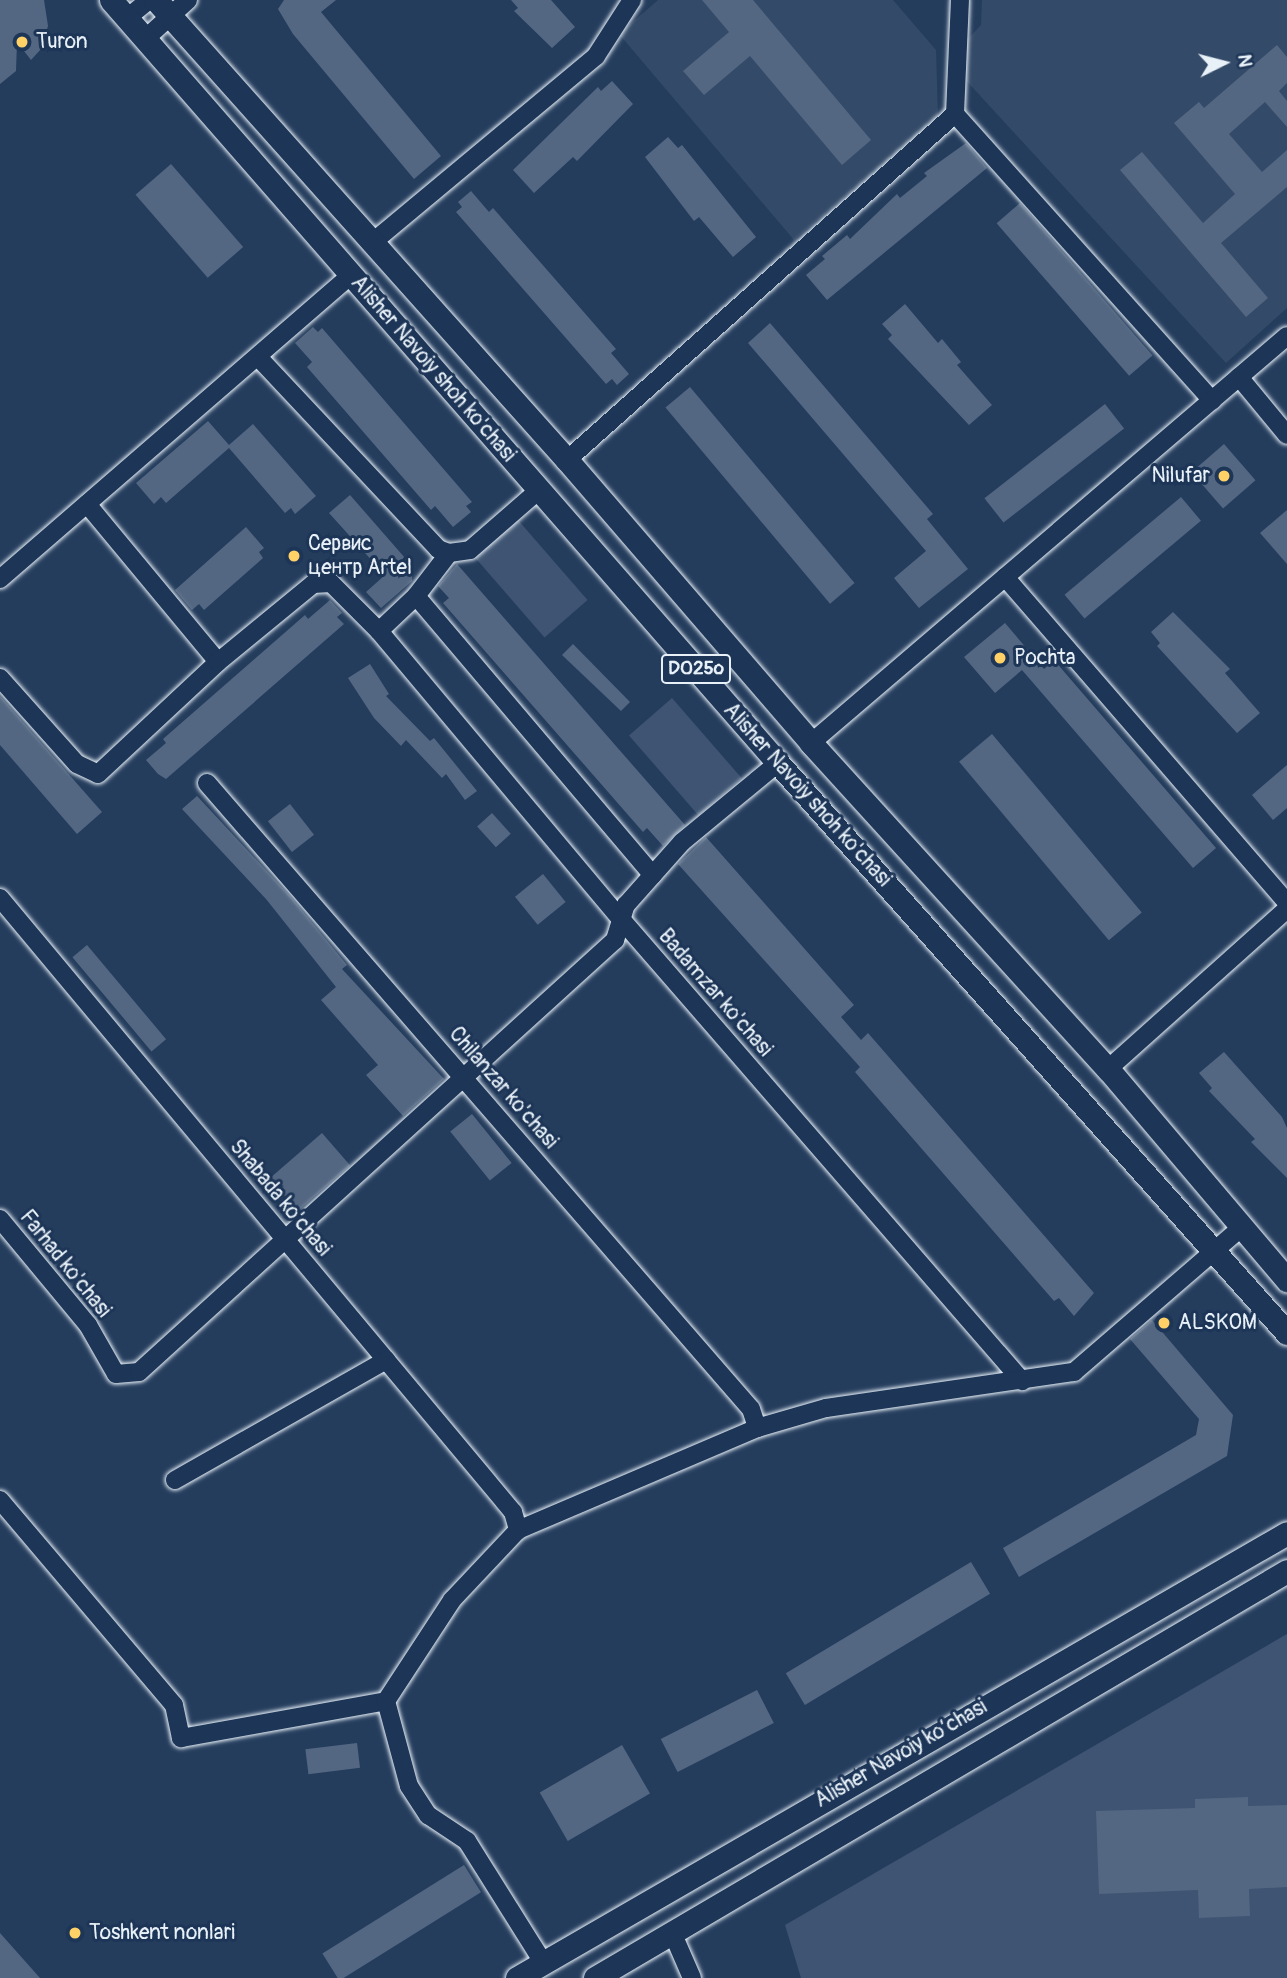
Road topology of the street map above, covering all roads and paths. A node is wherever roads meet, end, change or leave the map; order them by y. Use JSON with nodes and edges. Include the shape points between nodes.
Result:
{"nodes":[{"id":1,"x":111,"y":0,"type":"edge"},
{"id":2,"x":149,"y":0,"type":"edge"},
{"id":3,"x":156,"y":0,"type":"edge"},
{"id":4,"x":188,"y":0,"type":"edge"},
{"id":5,"x":632,"y":0,"type":"edge"},
{"id":6,"x":961,"y":0,"type":"edge"},
{"id":7,"x":172,"y":17,"type":"junction"},
{"id":8,"x":127,"y":18,"type":"junction"},
{"id":9,"x":145,"y":39,"type":"junction"},
{"id":10,"x":955,"y":114,"type":"junction"},
{"id":11,"x":373,"y":242,"type":"junction"},
{"id":12,"x":351,"y":275,"type":"junction"},
{"id":13,"x":1287,"y":336,"type":"edge"},
{"id":14,"x":258,"y":357,"type":"junction"},
{"id":15,"x":1240,"y":377,"type":"junction"},
{"id":16,"x":1212,"y":400,"type":"junction"},
{"id":17,"x":1284,"y":425,"type":"edge"},
{"id":18,"x":567,"y":460,"type":"junction"},
{"id":19,"x":539,"y":490,"type":"junction"},
{"id":20,"x":87,"y":504,"type":"junction"},
{"id":21,"x":449,"y":554,"type":"junction"},
{"id":22,"x":1005,"y":577,"type":"junction"},
{"id":23,"x":0,"y":579,"type":"edge"},
{"id":24,"x":416,"y":596,"type":"junction"},
{"id":25,"x":379,"y":631,"type":"junction"},
{"id":26,"x":218,"y":662,"type":"junction"},
{"id":27,"x":0,"y":678,"type":"edge"},
{"id":28,"x":811,"y":743,"type":"junction"},
{"id":29,"x":778,"y":763,"type":"junction"},
{"id":30,"x":207,"y":783,"type":"dead end"},
{"id":31,"x":653,"y":875,"type":"junction"},
{"id":32,"x":0,"y":898,"type":"edge"},
{"id":33,"x":1287,"y":902,"type":"edge"},
{"id":34,"x":1287,"y":909,"type":"edge"},
{"id":35,"x":621,"y":919,"type":"junction"},
{"id":36,"x":1108,"y":1069,"type":"junction"},
{"id":37,"x":465,"y":1079,"type":"junction"},
{"id":38,"x":0,"y":1219,"type":"edge"},
{"id":39,"x":1242,"y":1227,"type":"junction"},
{"id":40,"x":285,"y":1240,"type":"junction"},
{"id":41,"x":1218,"y":1251,"type":"junction"},
{"id":42,"x":1287,"y":1280,"type":"edge"},
{"id":43,"x":1287,"y":1333,"type":"edge"},
{"id":44,"x":386,"y":1360,"type":"junction"},
{"id":45,"x":1022,"y":1381,"type":"junction"},
{"id":46,"x":757,"y":1428,"type":"junction"},
{"id":47,"x":174,"y":1480,"type":"dead end"},
{"id":48,"x":0,"y":1500,"type":"edge"},
{"id":49,"x":518,"y":1530,"type":"junction"},
{"id":50,"x":1287,"y":1533,"type":"edge"},
{"id":51,"x":1287,"y":1571,"type":"edge"},
{"id":52,"x":1052,"y":1666,"type":"junction"},
{"id":53,"x":1072,"y":1699,"type":"junction"},
{"id":54,"x":386,"y":1701,"type":"junction"},
{"id":55,"x":680,"y":1882,"type":"junction"},
{"id":56,"x":700,"y":1915,"type":"junction"},
{"id":57,"x":672,"y":1932,"type":"junction"},
{"id":58,"x":543,"y":1962,"type":"junction"},
{"id":59,"x":517,"y":1978,"type":"edge"},
{"id":60,"x":595,"y":1978,"type":"edge"},
{"id":61,"x":692,"y":1978,"type":"edge"}],
"edges":[{"from":1,"to":8,"type":"main road","name":"Alisher Navoiy shoh ko'chasi","number":"D025o"},
{"from":2,"to":8,"type":"street"},
{"from":3,"to":7,"type":"main road","name":"Alisher Navoiy shoh ko'chasi","number":"D025o"},
{"from":4,"to":7,"type":"street"},
{"from":5,"to":11,"type":"street","via":[[596,56]]},
{"from":6,"to":10,"type":"street"},
{"from":7,"to":9,"type":"street"},
{"from":7,"to":11,"type":"main road","name":"Alisher Navoiy shoh ko'chasi","number":"D025o"},
{"from":8,"to":9,"type":"main road","name":"Alisher Navoiy shoh ko'chasi","number":"D025o"},
{"from":9,"to":12,"type":"main road","name":"Alisher Navoiy shoh ko'chasi","number":"D025o"},
{"from":10,"to":16,"type":"street"},
{"from":10,"to":18,"type":"street"},
{"from":11,"to":18,"type":"main road","name":"Alisher Navoiy shoh ko'chasi","number":"D025o"},
{"from":12,"to":14,"type":"street"},
{"from":12,"to":19,"type":"main road","name":"Alisher Navoiy shoh ko'chasi","number":"D025o"},
{"from":13,"to":15,"type":"street"},
{"from":14,"to":20,"type":"street"},
{"from":14,"to":21,"type":"street","via":[[438,549]]},
{"from":15,"to":16,"type":"street"},
{"from":15,"to":17,"type":"street"},
{"from":16,"to":22,"type":"street"},
{"from":18,"to":28,"type":"main road","name":"Alisher Navoiy shoh ko'chasi","number":"D025o"},
{"from":19,"to":21,"type":"street","via":[[470,550]]},
{"from":19,"to":29,"type":"main road","name":"Alisher Navoiy shoh ko'chasi","number":"D025o"},
{"from":20,"to":23,"type":"street"},
{"from":20,"to":26,"type":"street"},
{"from":21,"to":24,"type":"street"},
{"from":22,"to":28,"type":"street"},
{"from":22,"to":33,"type":"street"},
{"from":24,"to":25,"type":"street"},
{"from":24,"to":31,"type":"street"},
{"from":25,"to":26,"type":"street","name":"Badamzar ko'chasi","via":[[331,583],[313,584]]},
{"from":25,"to":35,"type":"street","name":"Badamzar ko'chasi"},
{"from":26,"to":27,"type":"street","name":"Badamzar ko'chasi","via":[[98,774],[77,764]]},
{"from":28,"to":36,"type":"main road","name":"Alisher Navoiy shoh ko'chasi","number":"D025o"},
{"from":29,"to":31,"type":"street","via":[[682,842]]},
{"from":29,"to":41,"type":"main road","name":"Alisher Navoiy shoh ko'chasi","number":"D025o"},
{"from":30,"to":37,"type":"street","name":"Chilanzar ko'chasi"},
{"from":31,"to":35,"type":"street","via":[[626,905]]},
{"from":32,"to":40,"type":"street","name":"Shabada ko'chasi"},
{"from":34,"to":36,"type":"street"},
{"from":35,"to":37,"type":"street","via":[[615,940]]},
{"from":35,"to":45,"type":"street","name":"Badamzar ko'chasi"},
{"from":36,"to":39,"type":"main road","name":"Alisher Navoiy shoh ko'chasi","number":"D025o"},
{"from":37,"to":40,"type":"street"},
{"from":37,"to":46,"type":"street","name":"Chilanzar ko'chasi","via":[[751,1409]]},
{"from":38,"to":40,"type":"street","name":"Farhad ko'chasi","via":[[88,1325],[116,1374],[139,1372]]},
{"from":39,"to":41,"type":"street"},
{"from":39,"to":42,"type":"main road","name":"Alisher Navoiy shoh ko'chasi","number":"D025o"},
{"from":40,"to":44,"type":"street","name":"Shabada ko'chasi"},
{"from":41,"to":43,"type":"main road","name":"Alisher Navoiy shoh ko'chasi","number":"D025o"},
{"from":41,"to":45,"type":"street","via":[[1074,1372]]},
{"from":44,"to":47,"type":"street"},
{"from":44,"to":49,"type":"street","name":"Shabada ko'chasi","via":[[513,1512]]},
{"from":45,"to":46,"type":"street","via":[[826,1408]]},
{"from":46,"to":49,"type":"street"},
{"from":48,"to":54,"type":"street","via":[[174,1705],[181,1738]]},
{"from":49,"to":54,"type":"street","via":[[452,1600]]},
{"from":50,"to":52,"type":"main road","name":"Alisher Navoiy ko’chasi"},
{"from":51,"to":53,"type":"main road","name":"Alisher Navoiy ko’chasi"},
{"from":52,"to":53,"type":"main road"},
{"from":52,"to":55,"type":"main road","name":"Alisher Navoiy ko’chasi"},
{"from":53,"to":56,"type":"main road","name":"Alisher Navoiy ko’chasi"},
{"from":54,"to":58,"type":"street","via":[[410,1786],[428,1815],[467,1841]]},
{"from":55,"to":56,"type":"main road"},
{"from":55,"to":58,"type":"main road","name":"Alisher Navoiy ko’chasi"},
{"from":56,"to":57,"type":"main road","name":"Alisher Navoiy ko’chasi"},
{"from":57,"to":60,"type":"main road","name":"Alisher Navoiy ko’chasi"},
{"from":57,"to":61,"type":"street"},
{"from":58,"to":59,"type":"main road","name":"Alisher Navoiy ko’chasi"}]}
